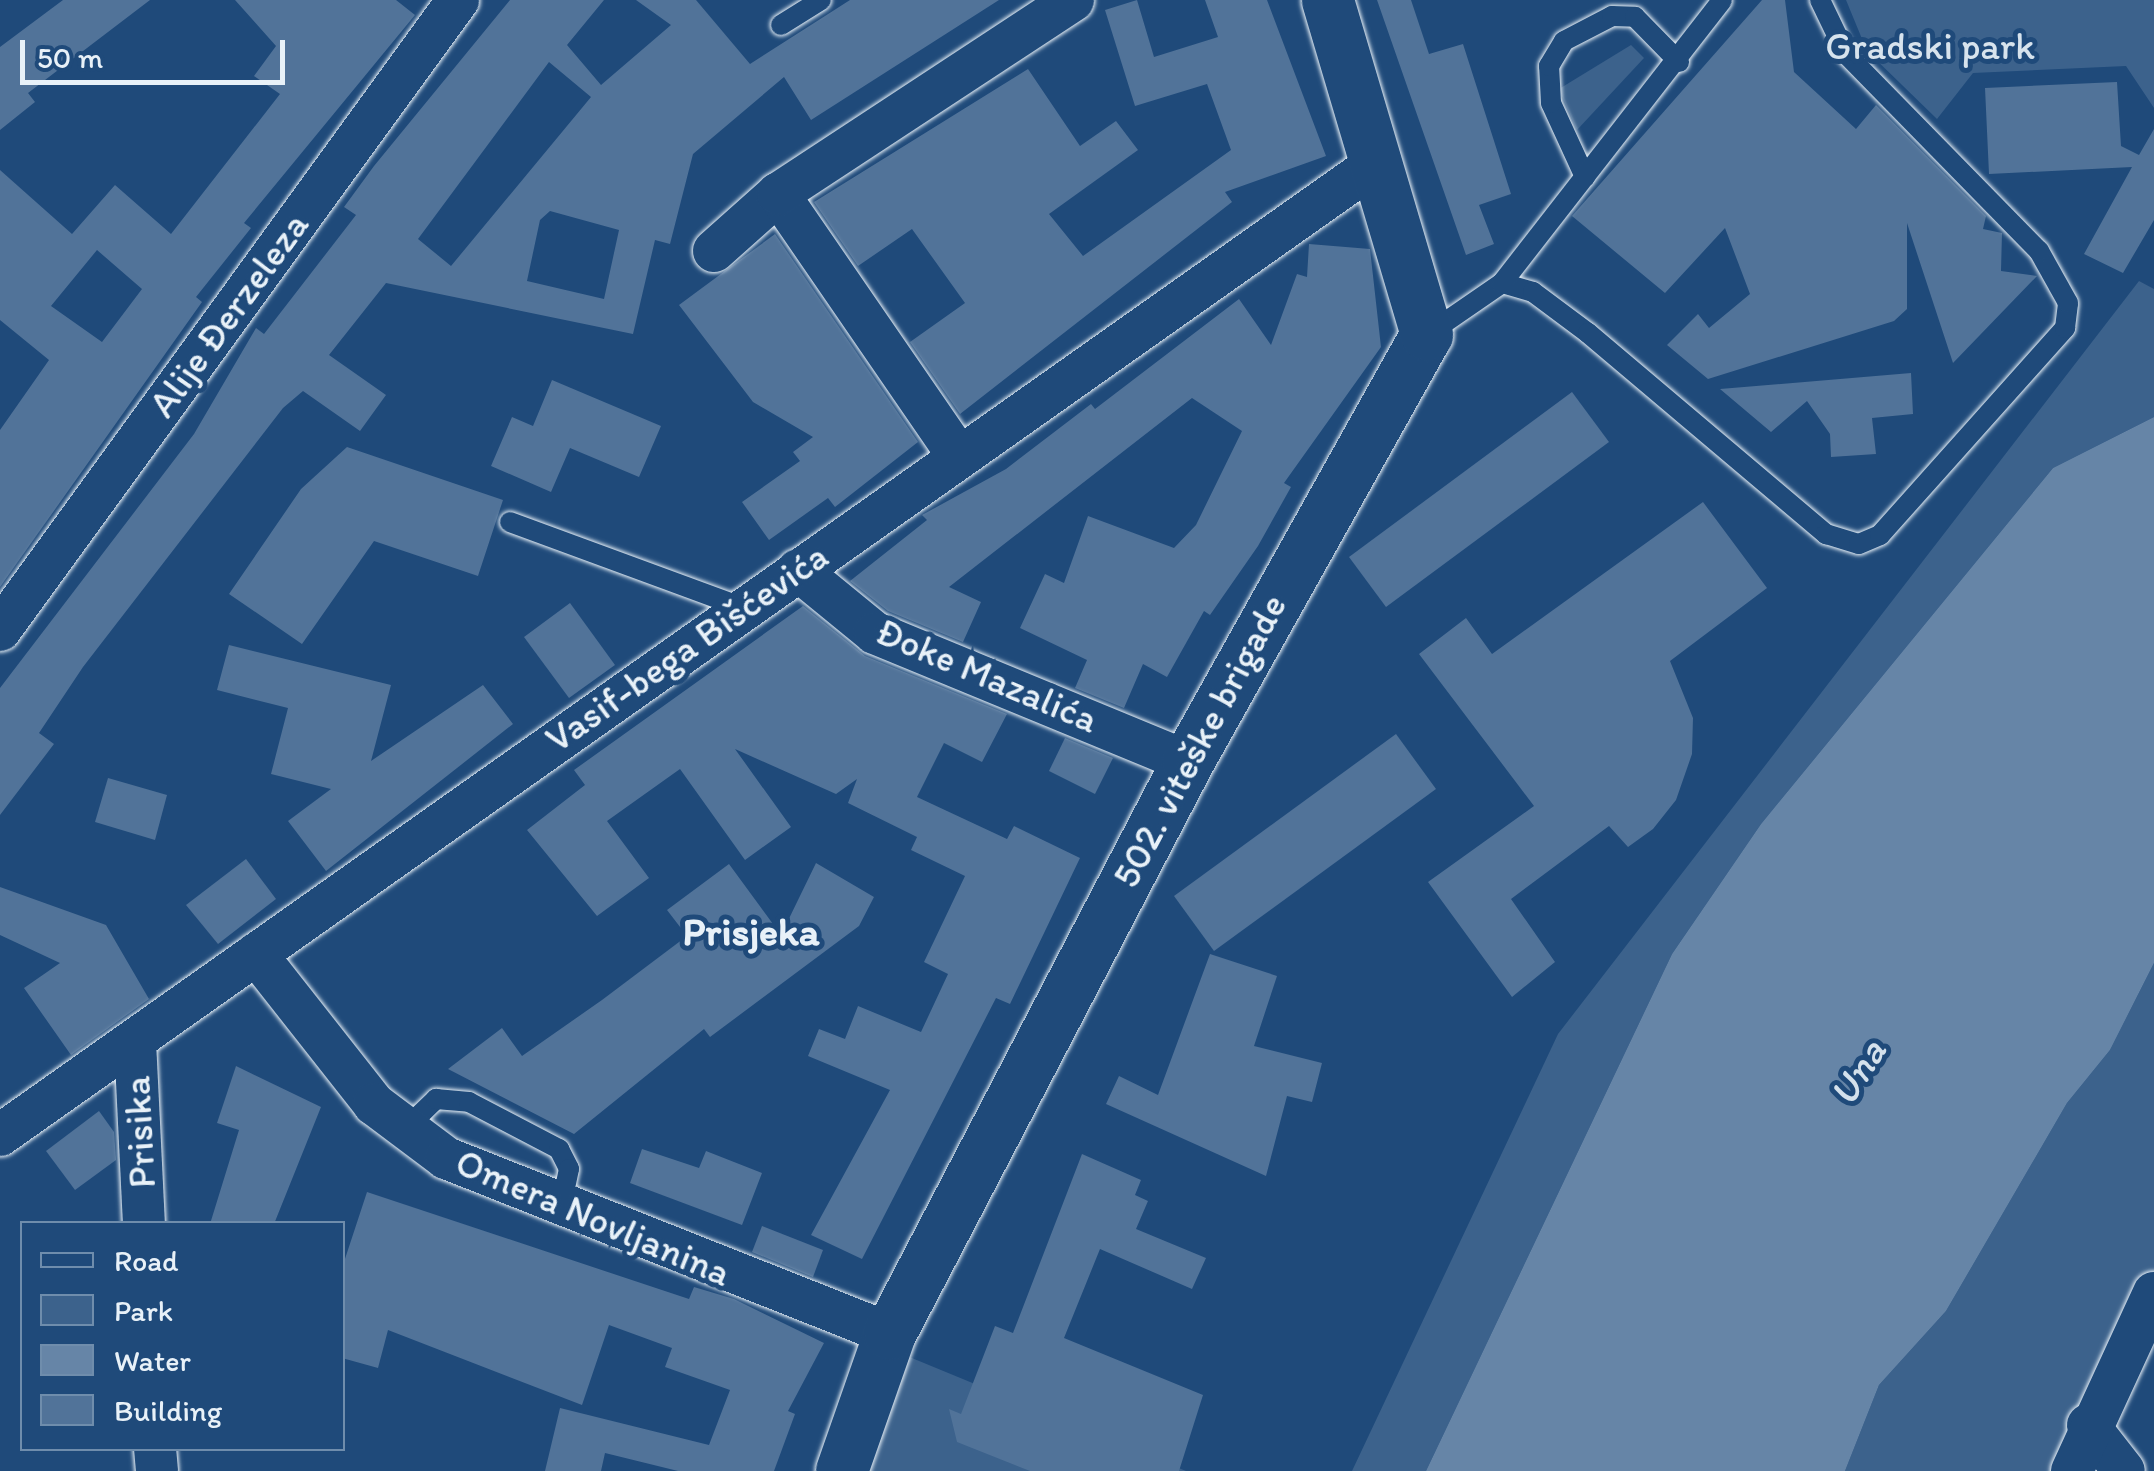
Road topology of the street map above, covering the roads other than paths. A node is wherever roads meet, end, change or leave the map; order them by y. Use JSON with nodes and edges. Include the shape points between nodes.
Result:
{"nodes":[{"id":1,"x":458,"y":0,"type":"edge"},
{"id":2,"x":822,"y":0,"type":"edge"},
{"id":3,"x":1328,"y":0,"type":"edge"},
{"id":4,"x":1722,"y":0,"type":"edge"},
{"id":5,"x":1820,"y":0,"type":"edge"},
{"id":6,"x":1064,"y":2,"type":"edge"},
{"id":7,"x":782,"y":25,"type":"dead end"},
{"id":8,"x":1679,"y":62,"type":"junction"},
{"id":9,"x":1377,"y":163,"type":"junction"},
{"id":10,"x":1585,"y":177,"type":"junction"},
{"id":11,"x":778,"y":194,"type":"junction"},
{"id":12,"x":714,"y":251,"type":"dead end"},
{"id":13,"x":1502,"y":283,"type":"junction"},
{"id":14,"x":1427,"y":335,"type":"junction"},
{"id":15,"x":956,"y":454,"type":"junction"},
{"id":16,"x":510,"y":522,"type":"dead end"},
{"id":17,"x":798,"y":570,"type":"junction"},
{"id":18,"x":744,"y":608,"type":"junction"},
{"id":19,"x":0,"y":630,"type":"edge"},
{"id":20,"x":1188,"y":762,"type":"junction"},
{"id":21,"x":256,"y":954,"type":"junction"},
{"id":22,"x":135,"y":1041,"type":"junction"},
{"id":23,"x":406,"y":1128,"type":"junction"},
{"id":24,"x":0,"y":1136,"type":"edge"},
{"id":25,"x":560,"y":1210,"type":"junction"},
{"id":26,"x":144,"y":1221,"type":"edge"},
{"id":27,"x":2154,"y":1294,"type":"edge"},
{"id":28,"x":890,"y":1334,"type":"junction"},
{"id":29,"x":2088,"y":1425,"type":"junction"},
{"id":30,"x":842,"y":1471,"type":"edge"},
{"id":31,"x":2072,"y":1471,"type":"edge"},
{"id":32,"x":2124,"y":1471,"type":"edge"}],
"edges":[{"from":1,"to":19,"type":"street","name":"Alije Đerzeleza"},
{"from":2,"to":7,"type":"lane"},
{"from":3,"to":9,"type":"street"},
{"from":4,"to":8,"type":"lane"},
{"from":5,"to":13,"type":"lane","via":[[1846,54],[2039,251],[2068,304],[2064,328],[1880,535],[1860,544],[1826,534],[1588,333],[1533,292]]},
{"from":6,"to":11,"type":"street"},
{"from":8,"to":10,"type":"lane"},
{"from":8,"to":10,"type":"lane","via":[[1634,17],[1612,16],[1564,42],[1548,66],[1552,103]]},
{"from":9,"to":14,"type":"street"},
{"from":9,"to":15,"type":"street","name":"Vasif-bega Bišćevića"},
{"from":10,"to":13,"type":"lane"},
{"from":11,"to":12,"type":"street"},
{"from":11,"to":15,"type":"street"},
{"from":13,"to":14,"type":"lane"},
{"from":14,"to":20,"type":"street","name":"502. viteške brigade"},
{"from":15,"to":17,"type":"street","name":"Vasif-bega Bišćevića"},
{"from":16,"to":18,"type":"lane"},
{"from":17,"to":18,"type":"street","name":"Vasif-bega Bišćevića"},
{"from":17,"to":20,"type":"street","name":"Đoke Mazalića","via":[[875,633]]},
{"from":18,"to":21,"type":"street","name":"Vasif-bega Bišćevića"},
{"from":20,"to":28,"type":"street","name":"502. viteške brigade"},
{"from":21,"to":22,"type":"street","name":"Vasif-bega Bišćevića"},
{"from":21,"to":23,"type":"street","name":"Omera Novljanina","via":[[374,1104]]},
{"from":22,"to":24,"type":"street","name":"Vasif-bega Bišćevića"},
{"from":22,"to":26,"type":"street","name":"Prisika"},
{"from":23,"to":25,"type":"street","name":"Omera Novljanina","via":[[446,1158]]},
{"from":23,"to":25,"type":"lane","via":[[450,1096],[559,1149],[569,1169]]},
{"from":25,"to":28,"type":"street","name":"Omera Novljanina"},
{"from":27,"to":29,"type":"street"},
{"from":28,"to":30,"type":"street","name":"502. viteške brigade"},
{"from":29,"to":31,"type":"street"},
{"from":29,"to":32,"type":"street"}]}
